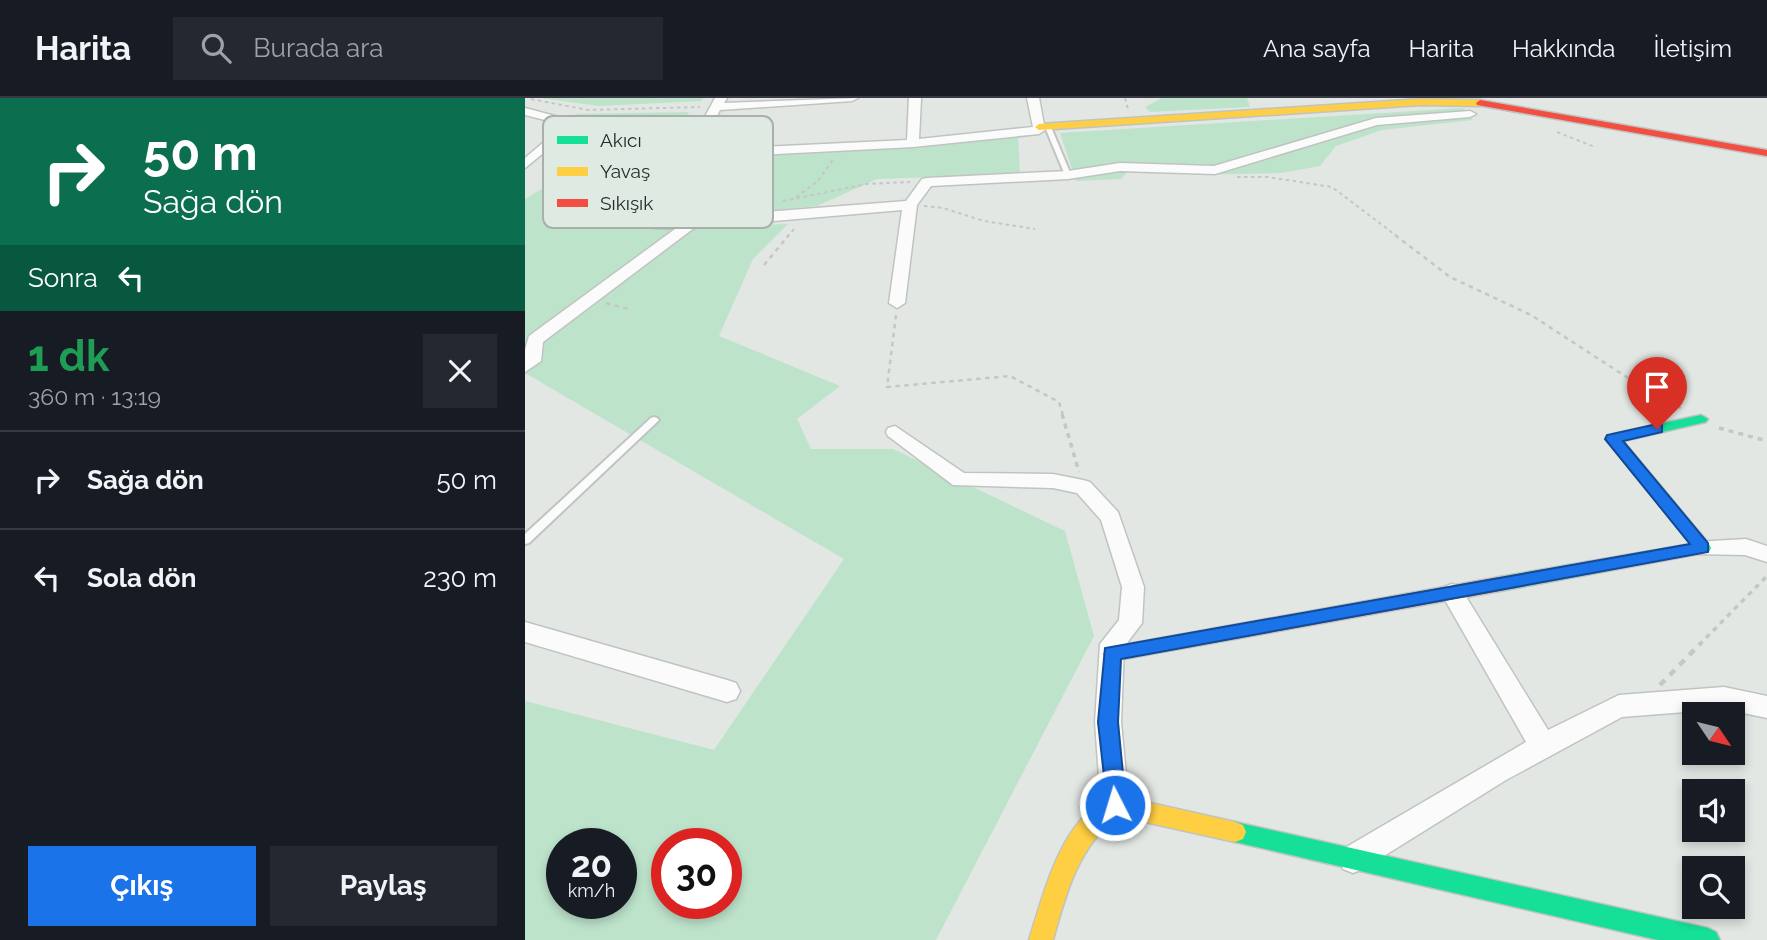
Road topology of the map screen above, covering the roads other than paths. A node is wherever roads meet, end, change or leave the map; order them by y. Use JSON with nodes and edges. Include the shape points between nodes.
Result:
{"nodes":[{"id":1,"x":852,"y":98,"type":"edge"},
{"id":2,"x":915,"y":98,"type":"edge"},
{"id":3,"x":1033,"y":98,"type":"edge"},
{"id":4,"x":817,"y":99,"type":"edge"},
{"id":5,"x":719,"y":102,"type":"edge"},
{"id":6,"x":1331,"y":103,"type":"edge"},
{"id":7,"x":525,"y":111,"type":"edge"},
{"id":8,"x":1470,"y":114,"type":"dead end"},
{"id":9,"x":544,"y":116,"type":"edge"},
{"id":10,"x":1043,"y":127,"type":"junction"},
{"id":11,"x":913,"y":143,"type":"junction"},
{"id":12,"x":543,"y":149,"type":"edge"},
{"id":13,"x":773,"y":151,"type":"edge"},
{"id":14,"x":1767,"y":153,"type":"edge"},
{"id":15,"x":525,"y":164,"type":"edge"},
{"id":16,"x":1067,"y":175,"type":"junction"},
{"id":17,"x":910,"y":205,"type":"junction"},
{"id":18,"x":773,"y":217,"type":"edge"},
{"id":19,"x":685,"y":228,"type":"edge"},
{"id":20,"x":897,"y":303,"type":"road end"},
{"id":21,"x":525,"y":367,"type":"edge"},
{"id":22,"x":1701,"y":419,"type":"road end"},
{"id":23,"x":654,"y":420,"type":"dead end"},
{"id":24,"x":895,"y":432,"type":"dead end"},
{"id":25,"x":525,"y":540,"type":"edge"},
{"id":26,"x":1703,"y":548,"type":"junction"},
{"id":27,"x":1767,"y":554,"type":"edge"},
{"id":28,"x":1452,"y":593,"type":"junction"},
{"id":29,"x":525,"y":632,"type":"edge"},
{"id":30,"x":1112,"y":653,"type":"junction"},
{"id":31,"x":727,"y":691,"type":"dead end"},
{"id":32,"x":1767,"y":707,"type":"edge"},
{"id":33,"x":1543,"y":746,"type":"junction"},
{"id":34,"x":1115,"y":805,"type":"junction"},
{"id":35,"x":1353,"y":859,"type":"junction"},
{"id":36,"x":1041,"y":940,"type":"edge"},
{"id":37,"x":1708,"y":940,"type":"edge"}],
"edges":[{"from":1,"to":4,"type":"street"},
{"from":2,"to":11,"type":"street"},
{"from":3,"to":10,"type":"street"},
{"from":4,"to":5,"type":"street"},
{"from":6,"to":10,"type":"street"},
{"from":6,"to":14,"type":"street","via":[[1472,102]]},
{"from":7,"to":9,"type":"street"},
{"from":8,"to":16,"type":"street","via":[[1376,122],[1215,170],[1121,167]]},
{"from":10,"to":11,"type":"street"},
{"from":10,"to":16,"type":"lane"},
{"from":11,"to":13,"type":"street"},
{"from":12,"to":15,"type":"street"},
{"from":16,"to":17,"type":"street","via":[[927,182]]},
{"from":17,"to":18,"type":"street"},
{"from":17,"to":20,"type":"street"},
{"from":19,"to":21,"type":"street","via":[[535,340],[532,361]]},
{"from":22,"to":26,"type":"street","via":[[1613,439]]},
{"from":23,"to":25,"type":"lane"},
{"from":24,"to":30,"type":"street","via":[[960,480],[1053,481],[1083,487],[1111,517],[1133,587],[1130,623],[1112,644]]},
{"from":26,"to":27,"type":"street","via":[[1747,547]]},
{"from":26,"to":28,"type":"street"},
{"from":28,"to":30,"type":"street"},
{"from":28,"to":33,"type":"street"},
{"from":29,"to":31,"type":"street"},
{"from":30,"to":34,"type":"street","via":[[1108,722]]},
{"from":32,"to":33,"type":"street","via":[[1724,698],[1619,706]]},
{"from":33,"to":35,"type":"street"},
{"from":34,"to":35,"type":"street"},
{"from":34,"to":36,"type":"street","via":[[1097,814],[1077,839]]},
{"from":35,"to":37,"type":"street"}]}
